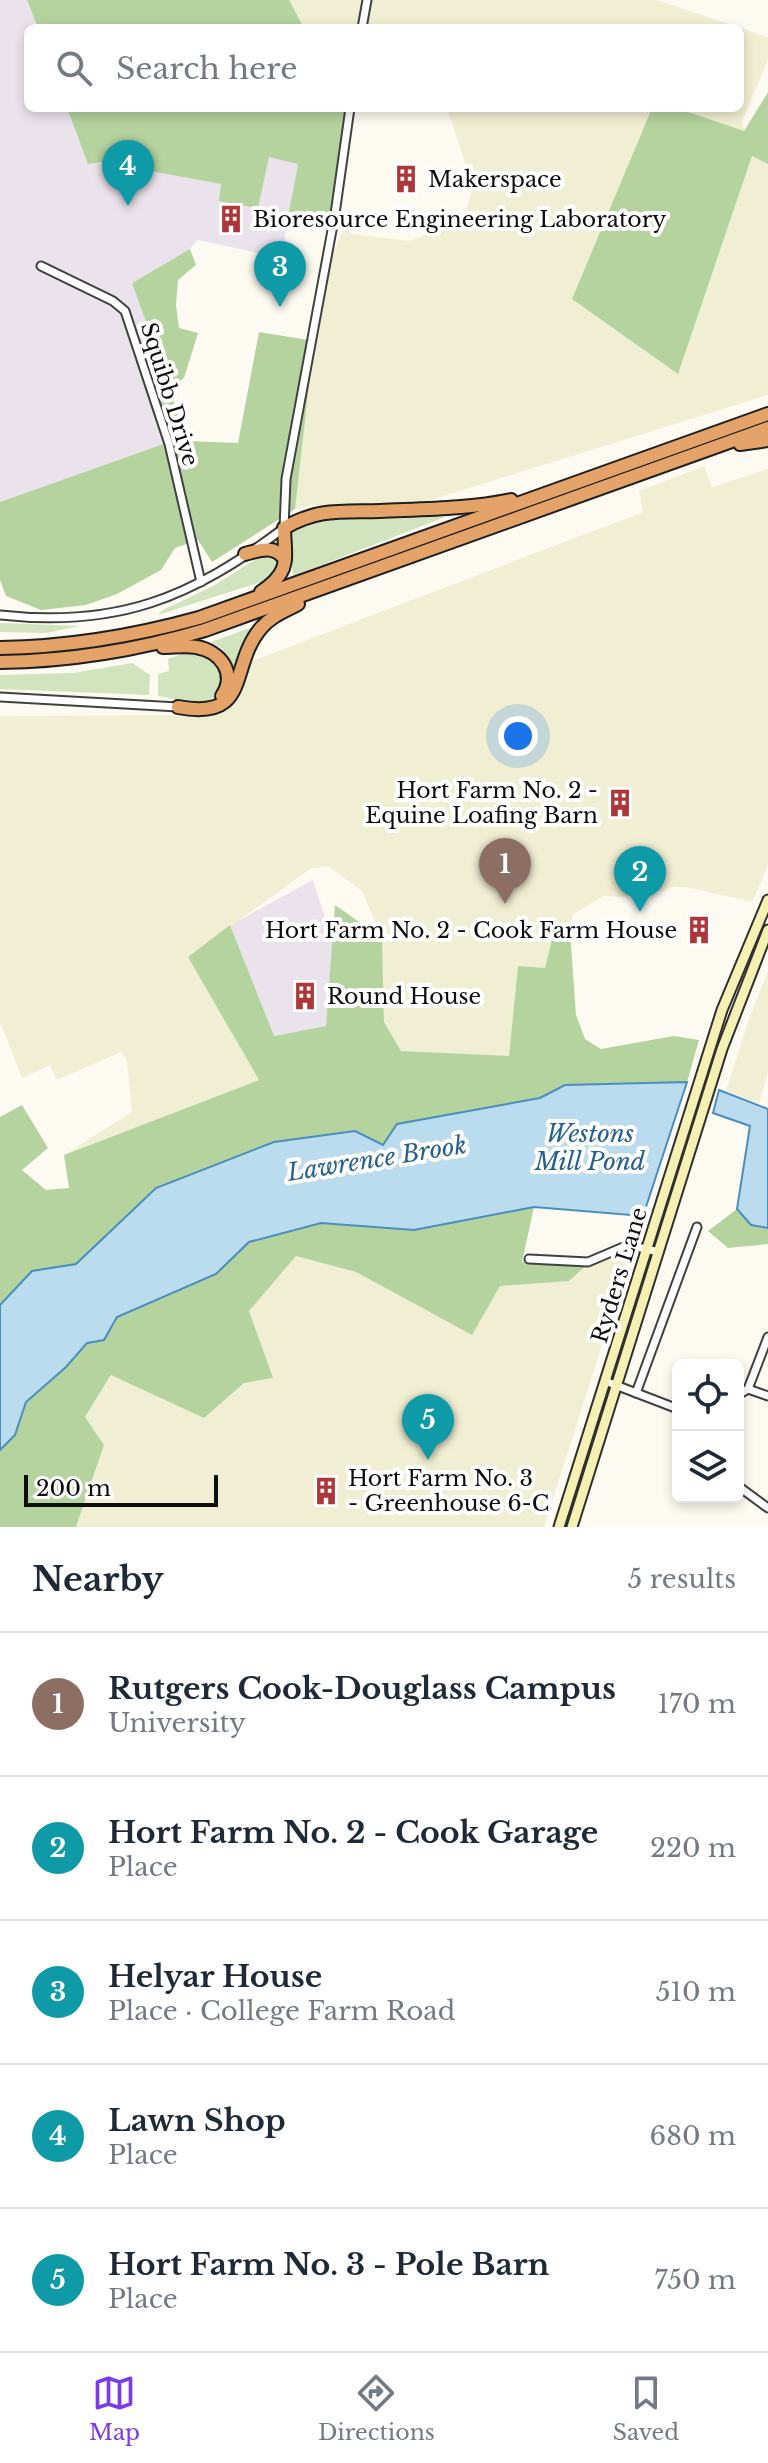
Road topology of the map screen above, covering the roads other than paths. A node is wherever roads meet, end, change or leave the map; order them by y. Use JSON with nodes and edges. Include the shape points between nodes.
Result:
{"nodes":[{"id":1,"x":367,"y":0,"type":"edge"},
{"id":2,"x":363,"y":24,"type":"edge"},
{"id":3,"x":349,"y":112,"type":"edge"},
{"id":4,"x":41,"y":266,"type":"dead end"},
{"id":5,"x":768,"y":406,"type":"edge"},
{"id":6,"x":768,"y":414,"type":"edge"},
{"id":7,"x":768,"y":428,"type":"edge"},
{"id":8,"x":768,"y":440,"type":"edge"},
{"id":9,"x":706,"y":443,"type":"junction"},
{"id":10,"x":559,"y":490,"type":"junction"},
{"id":11,"x":284,"y":511,"type":"junction"},
{"id":12,"x":302,"y":517,"type":"junction"},
{"id":13,"x":284,"y":528,"type":"junction"},
{"id":14,"x":245,"y":554,"type":"junction"},
{"id":15,"x":285,"y":559,"type":"junction"},
{"id":16,"x":201,"y":582,"type":"junction"},
{"id":17,"x":340,"y":582,"type":"junction"},
{"id":18,"x":245,"y":602,"type":"junction"},
{"id":19,"x":0,"y":615,"type":"edge"},
{"id":20,"x":0,"y":648,"type":"edge"},
{"id":21,"x":135,"y":648,"type":"junction"},
{"id":22,"x":0,"y":662,"type":"edge"},
{"id":23,"x":0,"y":697,"type":"edge"},
{"id":24,"x":178,"y":707,"type":"junction"},
{"id":25,"x":768,"y":900,"type":"edge"},
{"id":26,"x":768,"y":930,"type":"edge"},
{"id":27,"x":697,"y":1227,"type":"dead end"},
{"id":28,"x":646,"y":1248,"type":"junction"},
{"id":29,"x":659,"y":1252,"type":"junction"},
{"id":30,"x":529,"y":1259,"type":"dead end"},
{"id":31,"x":768,"y":1337,"type":"edge"},
{"id":32,"x":605,"y":1381,"type":"junction"},
{"id":33,"x":617,"y":1385,"type":"junction"},
{"id":34,"x":748,"y":1389,"type":"junction"},
{"id":35,"x":744,"y":1391,"type":"edge"},
{"id":36,"x":636,"y":1393,"type":"junction"},
{"id":37,"x":768,"y":1396,"type":"edge"},
{"id":38,"x":672,"y":1407,"type":"edge"},
{"id":39,"x":744,"y":1490,"type":"edge"},
{"id":40,"x":768,"y":1508,"type":"edge"},
{"id":41,"x":559,"y":1527,"type":"edge"},
{"id":42,"x":572,"y":1527,"type":"edge"}],
"edges":[{"from":1,"to":2,"type":"street"},
{"from":3,"to":11,"type":"street"},
{"from":4,"to":16,"type":"street","name":"Squibb Drive","via":[[125,311],[169,444]]},
{"from":5,"to":9,"type":"highway","via":[[744,415]]},
{"from":6,"to":9,"type":"highway"},
{"from":7,"to":9,"type":"highway"},
{"from":8,"to":9,"type":"highway"},
{"from":9,"to":10,"type":"highway"},
{"from":9,"to":17,"type":"highway"},
{"from":10,"to":12,"type":"highway","via":[[474,507],[330,511]]},
{"from":10,"to":18,"type":"highway"},
{"from":11,"to":12,"type":"highway"},
{"from":11,"to":13,"type":"street"},
{"from":12,"to":13,"type":"highway"},
{"from":13,"to":14,"type":"street"},
{"from":13,"to":15,"type":"highway"},
{"from":14,"to":15,"type":"highway","via":[[270,549]]},
{"from":14,"to":16,"type":"street"},
{"from":15,"to":18,"type":"highway","via":[[279,579]]},
{"from":16,"to":19,"type":"street","via":[[157,602],[108,615]]},
{"from":17,"to":21,"type":"highway","via":[[205,630]]},
{"from":17,"to":24,"type":"highway","via":[[264,625],[221,705],[202,711]]},
{"from":18,"to":20,"type":"highway","via":[[131,635]]},
{"from":21,"to":22,"type":"highway"},
{"from":21,"to":24,"type":"highway","via":[[196,647],[223,662],[228,681],[220,698],[209,705]]},
{"from":23,"to":24,"type":"street"},
{"from":25,"to":28,"type":"main road","name":"Ryders Lane","via":[[731,987]]},
{"from":26,"to":29,"type":"main road","name":"Ryders Lane","via":[[737,1005]]},
{"from":27,"to":36,"type":"street"},
{"from":28,"to":29,"type":"street"},
{"from":28,"to":30,"type":"street","via":[[624,1246],[588,1262]]},
{"from":28,"to":32,"type":"main road","name":"Ryders Lane"},
{"from":29,"to":33,"type":"main road","name":"Ryders Lane"},
{"from":31,"to":34,"type":"street"},
{"from":32,"to":33,"type":"street"},
{"from":32,"to":41,"type":"main road","name":"Ryders Lane"},
{"from":33,"to":36,"type":"street"},
{"from":33,"to":42,"type":"main road","name":"Ryders Lane"},
{"from":34,"to":35,"type":"street"},
{"from":34,"to":37,"type":"street"},
{"from":36,"to":38,"type":"street"},
{"from":39,"to":40,"type":"street"}]}
